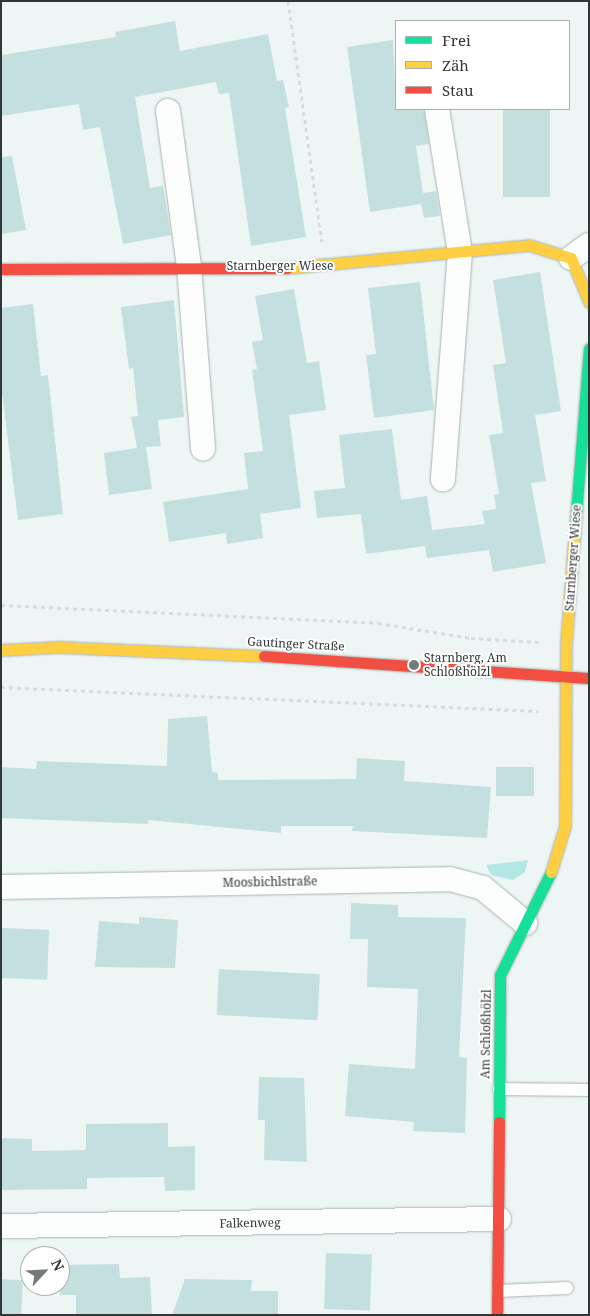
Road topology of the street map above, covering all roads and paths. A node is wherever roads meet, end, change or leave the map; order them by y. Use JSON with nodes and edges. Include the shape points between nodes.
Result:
{"nodes":[{"id":1,"x":288,"y":1,"type":"edge"},
{"id":2,"x":437,"y":110,"type":"edge"},
{"id":3,"x":168,"y":111,"type":"dead end"},
{"id":4,"x":460,"y":252,"type":"junction"},
{"id":5,"x":580,"y":252,"type":"edge"},
{"id":6,"x":189,"y":266,"type":"junction"},
{"id":7,"x":325,"y":268,"type":"junction"},
{"id":8,"x":1,"y":269,"type":"edge"},
{"id":9,"x":589,"y":302,"type":"edge"},
{"id":10,"x":589,"y":349,"type":"edge"},
{"id":11,"x":203,"y":448,"type":"dead end"},
{"id":12,"x":443,"y":479,"type":"dead end"},
{"id":13,"x":1,"y":605,"type":"edge"},
{"id":14,"x":566,"y":643,"type":"junction"},
{"id":15,"x":1,"y":650,"type":"edge"},
{"id":16,"x":565,"y":677,"type":"junction"},
{"id":17,"x":589,"y":678,"type":"edge"},
{"id":18,"x":1,"y":687,"type":"edge"},
{"id":19,"x":564,"y":712,"type":"junction"},
{"id":20,"x":1,"y":887,"type":"edge"},
{"id":21,"x":525,"y":923,"type":"junction"},
{"id":22,"x":499,"y":1090,"type":"junction"},
{"id":23,"x":589,"y":1090,"type":"edge"},
{"id":24,"x":498,"y":1219,"type":"junction"},
{"id":25,"x":1,"y":1226,"type":"edge"},
{"id":26,"x":567,"y":1288,"type":"dead end"},
{"id":27,"x":498,"y":1291,"type":"junction"},
{"id":28,"x":497,"y":1315,"type":"edge"}],
"edges":[{"from":1,"to":7,"type":"path"},
{"from":2,"to":4,"type":"street"},
{"from":3,"to":6,"type":"street"},
{"from":4,"to":5,"type":"street","name":"Starnberger Wiese","via":[[529,245]]},
{"from":4,"to":7,"type":"street","name":"Starnberger Wiese"},
{"from":4,"to":12,"type":"street"},
{"from":5,"to":9,"type":"street","name":"Starnberger Wiese"},
{"from":6,"to":7,"type":"street","name":"Starnberger Wiese"},
{"from":6,"to":8,"type":"street","name":"Starnberger Wiese"},
{"from":6,"to":11,"type":"street"},
{"from":10,"to":14,"type":"street","name":"Starnberger Wiese"},
{"from":13,"to":14,"type":"path","via":[[378,623],[471,638]]},
{"from":14,"to":16,"type":"street","name":"Starnberger Wiese"},
{"from":15,"to":16,"type":"street","name":"Gautinger Straße","via":[[59,647],[232,654]]},
{"from":16,"to":17,"type":"street","name":"Gautinger Straße"},
{"from":16,"to":19,"type":"street","name":"Am Schloßhölzl"},
{"from":18,"to":19,"type":"path"},
{"from":19,"to":21,"type":"street","name":"Am Schloßhölzl","via":[[565,826],[547,884]]},
{"from":20,"to":21,"type":"street","name":"Moosbichlstraße","via":[[450,879],[483,888]]},
{"from":21,"to":22,"type":"street","name":"Am Schloßhölzl","via":[[500,975]]},
{"from":22,"to":23,"type":"lane"},
{"from":22,"to":24,"type":"street","name":"Am Schloßhölzl"},
{"from":24,"to":25,"type":"street","name":"Falkenweg"},
{"from":24,"to":27,"type":"street","name":"Am Schloßhölzl"},
{"from":26,"to":27,"type":"lane"},
{"from":27,"to":28,"type":"street","name":"Am Schloßhölzl"}]}
